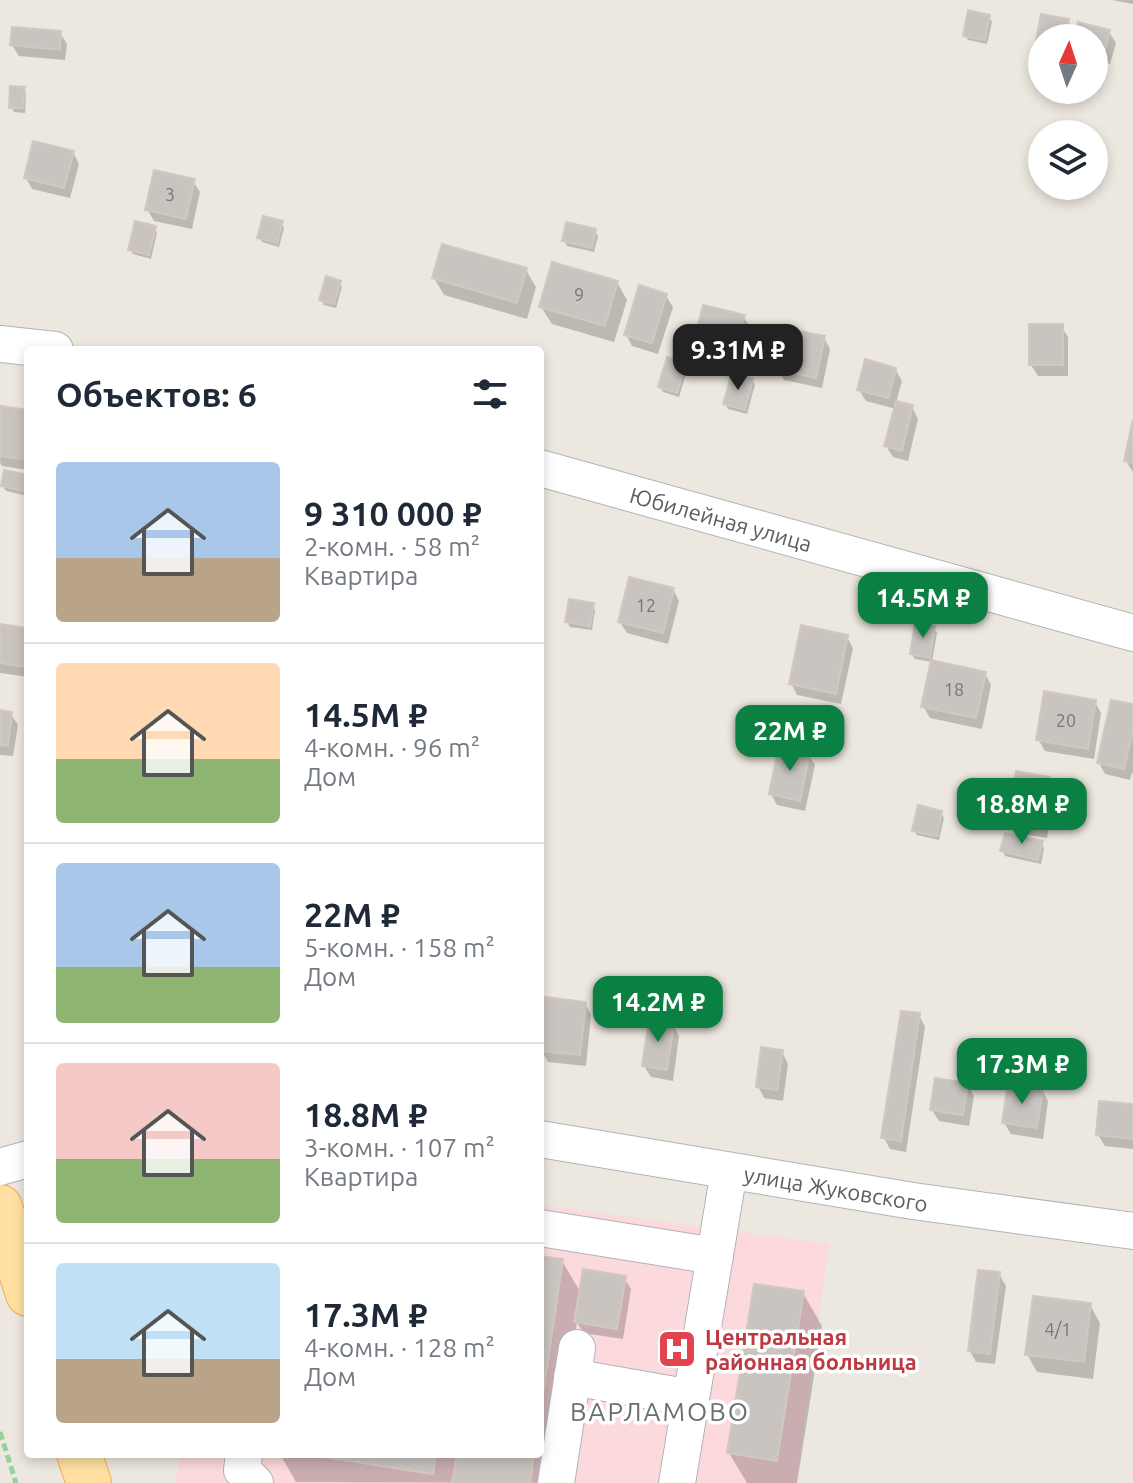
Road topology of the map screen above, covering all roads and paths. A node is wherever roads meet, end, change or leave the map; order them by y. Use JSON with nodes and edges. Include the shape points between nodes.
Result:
{"nodes":[{"id":1,"x":0,"y":344,"type":"edge"},
{"id":2,"x":24,"y":347,"type":"edge"},
{"id":3,"x":544,"y":469,"type":"edge"},
{"id":4,"x":1133,"y":633,"type":"edge"},
{"id":5,"x":544,"y":1140,"type":"edge"},
{"id":6,"x":24,"y":1160,"type":"edge"},
{"id":7,"x":0,"y":1167,"type":"edge"},
{"id":8,"x":729,"y":1171,"type":"junction"},
{"id":9,"x":0,"y":1207,"type":"edge"},
{"id":10,"x":544,"y":1229,"type":"edge"},
{"id":11,"x":1133,"y":1231,"type":"edge"},
{"id":12,"x":715,"y":1256,"type":"junction"},
{"id":13,"x":24,"y":1282,"type":"edge"},
{"id":14,"x":691,"y":1398,"type":"junction"},
{"id":15,"x":0,"y":1432,"type":"edge"},
{"id":16,"x":80,"y":1458,"type":"edge"},
{"id":17,"x":244,"y":1458,"type":"edge"},
{"id":18,"x":16,"y":1483,"type":"edge"},
{"id":19,"x":89,"y":1483,"type":"edge"},
{"id":20,"x":255,"y":1483,"type":"edge"},
{"id":21,"x":556,"y":1483,"type":"edge"},
{"id":22,"x":677,"y":1483,"type":"edge"}],
"edges":[{"from":1,"to":2,"type":"street"},
{"from":3,"to":4,"type":"street","name":"Юбилейная улица"},
{"from":5,"to":8,"type":"street","name":"улица Жуковского"},
{"from":6,"to":7,"type":"street"},
{"from":8,"to":11,"type":"street","name":"улица Жуковского"},
{"from":8,"to":12,"type":"street"},
{"from":9,"to":13,"type":"main road"},
{"from":10,"to":12,"type":"street"},
{"from":12,"to":14,"type":"street"},
{"from":14,"to":21,"type":"street","via":[[575,1362]]},
{"from":14,"to":22,"type":"street"},
{"from":15,"to":18,"type":"path"},
{"from":16,"to":19,"type":"main road"},
{"from":17,"to":20,"type":"street","via":[[242,1470]]}]}
